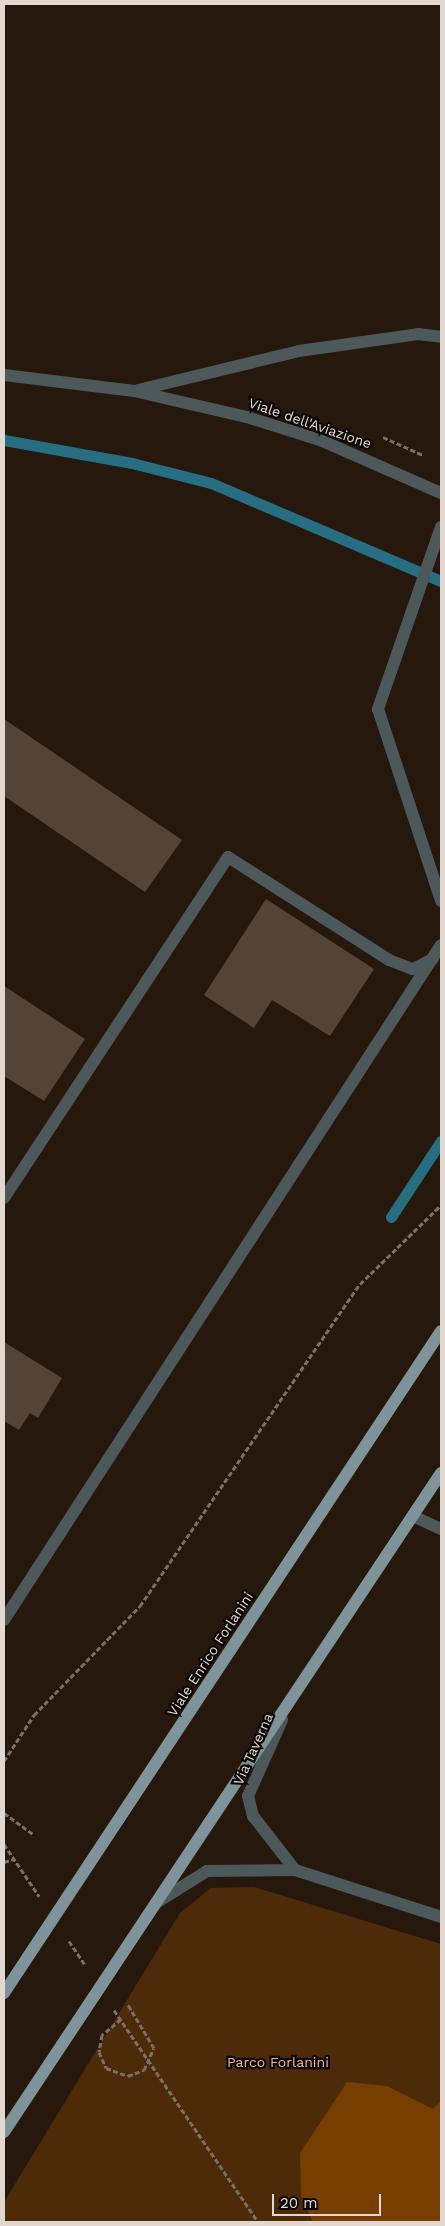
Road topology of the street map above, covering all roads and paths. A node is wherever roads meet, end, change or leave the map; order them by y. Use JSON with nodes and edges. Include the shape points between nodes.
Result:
{"nodes":[{"id":1,"x":441,"y":338,"type":"edge"},
{"id":2,"x":4,"y":375,"type":"edge"},
{"id":3,"x":134,"y":391,"type":"junction"},
{"id":4,"x":441,"y":493,"type":"edge"},
{"id":5,"x":441,"y":527,"type":"edge"},
{"id":6,"x":441,"y":901,"type":"edge"},
{"id":7,"x":441,"y":945,"type":"edge"},
{"id":8,"x":433,"y":959,"type":"junction"},
{"id":9,"x":4,"y":1198,"type":"edge"},
{"id":10,"x":441,"y":1205,"type":"edge"},
{"id":11,"x":441,"y":1331,"type":"edge"},
{"id":12,"x":441,"y":1473,"type":"edge"},
{"id":13,"x":413,"y":1516,"type":"junction"},
{"id":14,"x":441,"y":1529,"type":"edge"},
{"id":15,"x":4,"y":1620,"type":"edge"},
{"id":16,"x":298,"y":1688,"type":"junction"},
{"id":17,"x":4,"y":1761,"type":"edge"},
{"id":18,"x":5,"y":1814,"type":"edge"},
{"id":19,"x":33,"y":1834,"type":"dead end"},
{"id":20,"x":4,"y":1844,"type":"edge"},
{"id":21,"x":14,"y":1859,"type":"junction"},
{"id":22,"x":4,"y":1862,"type":"edge"},
{"id":23,"x":294,"y":1870,"type":"junction"},
{"id":24,"x":41,"y":1899,"type":"dead end"},
{"id":25,"x":156,"y":1903,"type":"junction"},
{"id":26,"x":441,"y":1917,"type":"edge"},
{"id":27,"x":67,"y":1939,"type":"dead end"},
{"id":28,"x":89,"y":1971,"type":"dead end"},
{"id":29,"x":4,"y":1993,"type":"edge"},
{"id":30,"x":110,"y":2003,"type":"dead end"},
{"id":31,"x":127,"y":2003,"type":"dead end"},
{"id":32,"x":121,"y":2019,"type":"junction"},
{"id":33,"x":4,"y":2132,"type":"edge"},
{"id":34,"x":258,"y":2222,"type":"edge"}],
"edges":[{"from":1,"to":3,"type":"street","name":"Viale dell'Aviazione","via":[[418,334],[299,351]]},
{"from":2,"to":3,"type":"street","name":"Viale dell'Aviazione"},
{"from":3,"to":4,"type":"street","name":"Viale dell'Aviazione","via":[[296,432]]},
{"from":5,"to":6,"type":"street","via":[[378,710]]},
{"from":7,"to":8,"type":"street"},
{"from":8,"to":9,"type":"street","via":[[413,969],[389,960],[228,857]]},
{"from":8,"to":15,"type":"street"},
{"from":10,"to":17,"type":"path","via":[[360,1284],[140,1606],[34,1715]]},
{"from":11,"to":29,"type":"main road","name":"Viale Enrico Forlanini"},
{"from":12,"to":13,"type":"main road"},
{"from":13,"to":14,"type":"street"},
{"from":13,"to":16,"type":"main road"},
{"from":16,"to":23,"type":"street","name":"Via Taverna","via":[[248,1796],[253,1816]]},
{"from":16,"to":25,"type":"main road"},
{"from":18,"to":19,"type":"path"},
{"from":20,"to":21,"type":"path"},
{"from":21,"to":22,"type":"path"},
{"from":21,"to":24,"type":"path"},
{"from":23,"to":25,"type":"street","via":[[207,1871]]},
{"from":23,"to":26,"type":"street"},
{"from":25,"to":33,"type":"main road"},
{"from":27,"to":28,"type":"path"},
{"from":30,"to":32,"type":"path"},
{"from":31,"to":32,"type":"path","via":[[149,2032],[154,2048],[150,2064],[137,2074],[114,2074],[101,2061],[100,2042]]},
{"from":32,"to":34,"type":"path"}]}
